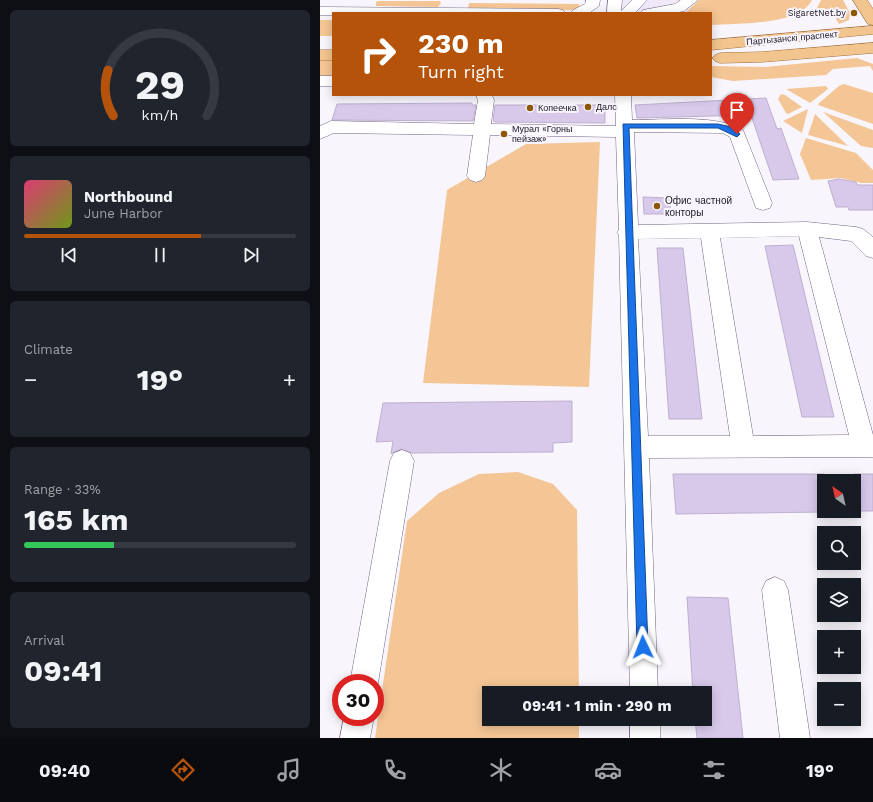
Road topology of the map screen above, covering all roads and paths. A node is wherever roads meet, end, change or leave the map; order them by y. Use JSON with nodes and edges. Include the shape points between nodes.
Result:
{"nodes":[{"id":1,"x":593,"y":0,"type":"edge"},
{"id":2,"x":615,"y":0,"type":"edge"},
{"id":3,"x":640,"y":0,"type":"edge"},
{"id":4,"x":860,"y":0,"type":"edge"},
{"id":5,"x":683,"y":3,"type":"edge"},
{"id":6,"x":320,"y":11,"type":"edge"},
{"id":7,"x":364,"y":12,"type":"edge"},
{"id":8,"x":580,"y":12,"type":"edge"},
{"id":9,"x":614,"y":12,"type":"edge"},
{"id":10,"x":628,"y":12,"type":"edge"},
{"id":11,"x":652,"y":12,"type":"edge"},
{"id":12,"x":873,"y":21,"type":"edge"},
{"id":13,"x":873,"y":30,"type":"edge"},
{"id":14,"x":712,"y":45,"type":"edge"},
{"id":15,"x":873,"y":48,"type":"edge"},
{"id":16,"x":320,"y":55,"type":"edge"},
{"id":17,"x":332,"y":55,"type":"edge"},
{"id":18,"x":712,"y":58,"type":"edge"},
{"id":19,"x":320,"y":81,"type":"edge"},
{"id":20,"x":332,"y":81,"type":"edge"},
{"id":21,"x":484,"y":96,"type":"edge"},
{"id":22,"x":623,"y":96,"type":"edge"},
{"id":23,"x":625,"y":129,"type":"junction"},
{"id":24,"x":481,"y":131,"type":"junction"},
{"id":25,"x":320,"y":133,"type":"edge"},
{"id":26,"x":476,"y":176,"type":"dead end"},
{"id":27,"x":763,"y":203,"type":"dead end"},
{"id":28,"x":708,"y":230,"type":"junction"},
{"id":29,"x":807,"y":230,"type":"junction"},
{"id":30,"x":627,"y":232,"type":"junction"},
{"id":31,"x":873,"y":250,"type":"edge"},
{"id":32,"x":744,"y":445,"type":"junction"},
{"id":33,"x":868,"y":446,"type":"edge"},
{"id":34,"x":637,"y":447,"type":"junction"},
{"id":35,"x":402,"y":461,"type":"dead end"},
{"id":36,"x":775,"y":590,"type":"dead end"},
{"id":37,"x":366,"y":674,"type":"edge"},
{"id":38,"x":644,"y":686,"type":"edge"},
{"id":39,"x":357,"y":726,"type":"edge"},
{"id":40,"x":645,"y":726,"type":"edge"},
{"id":41,"x":355,"y":738,"type":"edge"},
{"id":42,"x":645,"y":738,"type":"edge"},
{"id":43,"x":795,"y":738,"type":"edge"}],
"edges":[{"from":1,"to":8,"type":"street","via":[[592,6]]},
{"from":2,"to":9,"type":"street"},
{"from":3,"to":10,"type":"street"},
{"from":4,"to":12,"type":"main road"},
{"from":5,"to":11,"type":"street"},
{"from":6,"to":7,"type":"street"},
{"from":13,"to":14,"type":"main road","name":"Партызанскі праспект"},
{"from":15,"to":18,"type":"main road","name":"Партызанскі праспект","via":[[762,57]]},
{"from":16,"to":17,"type":"main road"},
{"from":19,"to":20,"type":"street"},
{"from":21,"to":24,"type":"street"},
{"from":22,"to":23,"type":"street"},
{"from":23,"to":24,"type":"street"},
{"from":23,"to":27,"type":"street","via":[[718,126],[729,129],[737,134]]},
{"from":23,"to":30,"type":"street"},
{"from":24,"to":25,"type":"street","via":[[331,127]]},
{"from":24,"to":26,"type":"street"},
{"from":28,"to":29,"type":"street"},
{"from":28,"to":30,"type":"street"},
{"from":28,"to":32,"type":"street"},
{"from":29,"to":31,"type":"street","via":[[856,234]]},
{"from":29,"to":33,"type":"street"},
{"from":30,"to":34,"type":"street"},
{"from":32,"to":33,"type":"street"},
{"from":32,"to":34,"type":"street"},
{"from":34,"to":38,"type":"street"},
{"from":35,"to":37,"type":"street"},
{"from":36,"to":43,"type":"street"},
{"from":39,"to":41,"type":"street"},
{"from":40,"to":42,"type":"street"}]}
